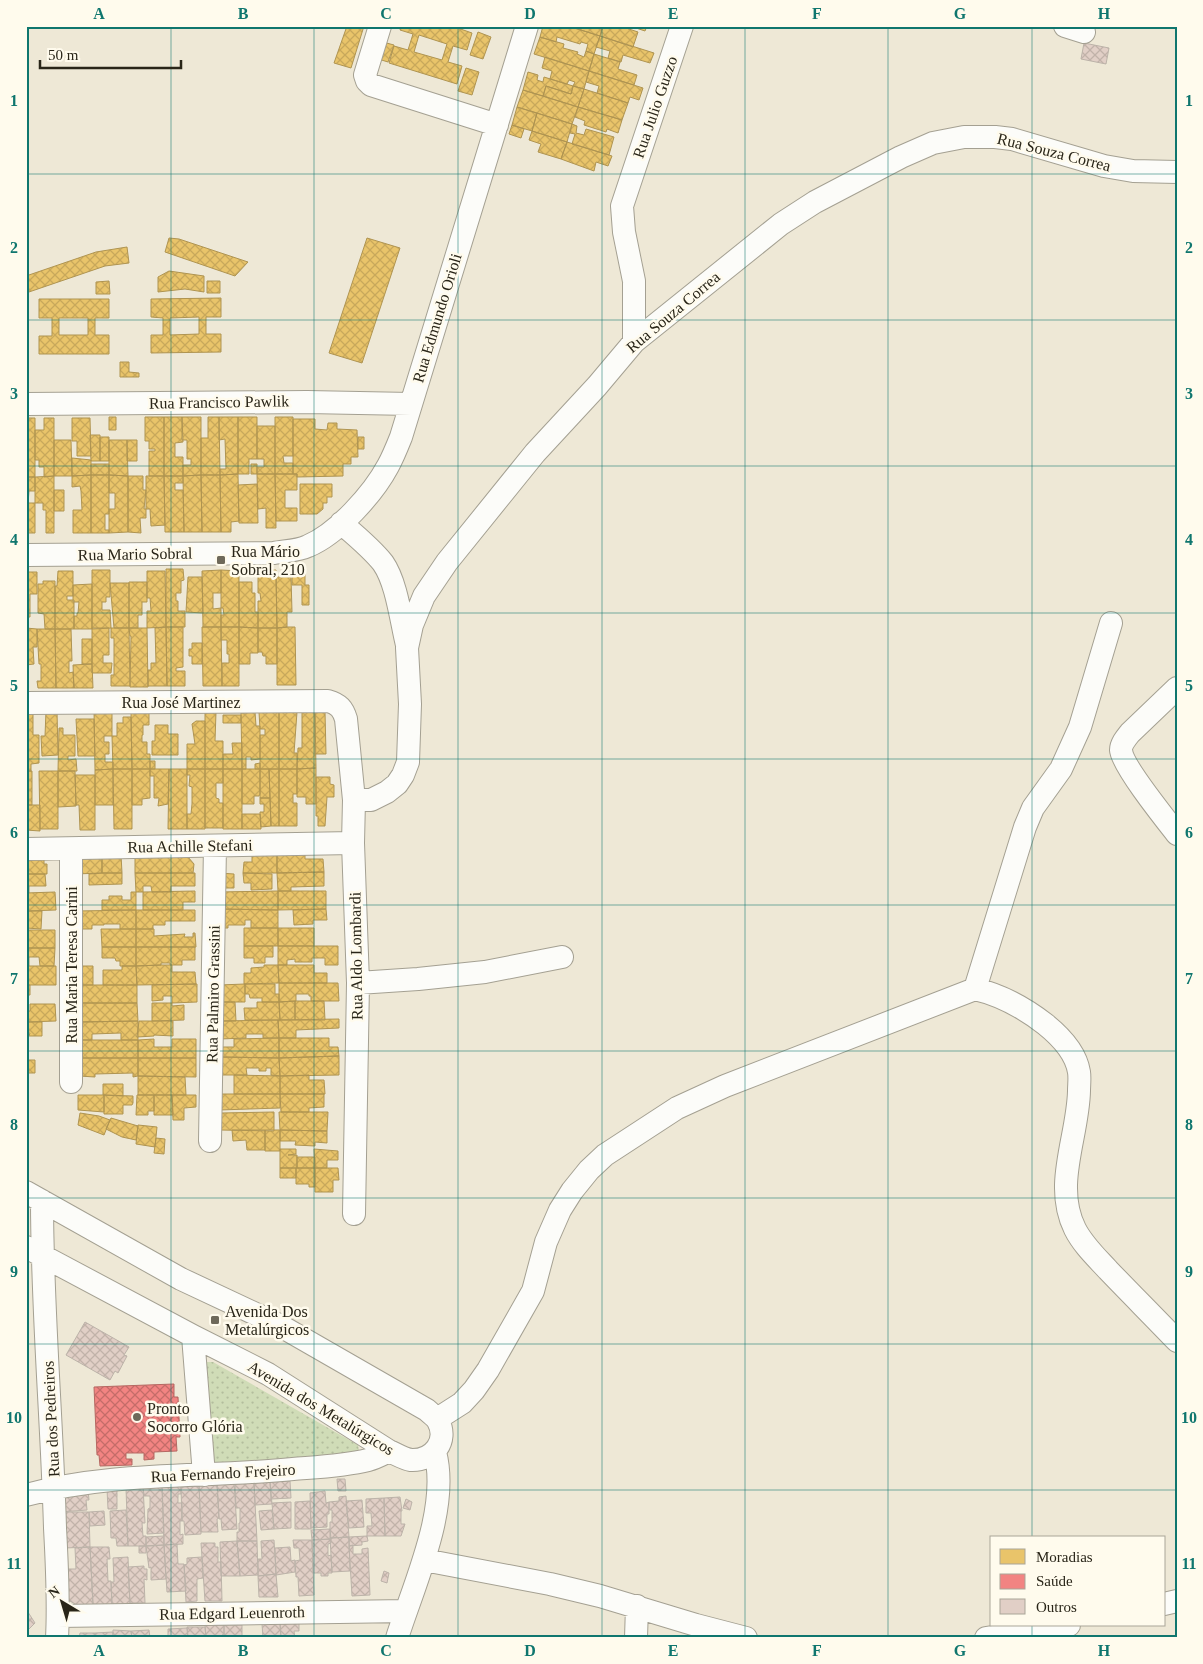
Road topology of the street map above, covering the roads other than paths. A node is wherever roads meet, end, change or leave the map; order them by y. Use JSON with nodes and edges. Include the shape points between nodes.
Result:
{"nodes":[{"id":1,"x":380,"y":26,"type":"edge"},
{"id":2,"x":527,"y":26,"type":"edge"},
{"id":3,"x":682,"y":26,"type":"edge"},
{"id":4,"x":497,"y":125,"type":"junction"},
{"id":5,"x":1177,"y":172,"type":"edge"},
{"id":6,"x":634,"y":342,"type":"junction"},
{"id":7,"x":26,"y":404,"type":"edge"},
{"id":8,"x":411,"y":404,"type":"junction"},
{"id":9,"x":341,"y":522,"type":"junction"},
{"id":10,"x":274,"y":553,"type":"joint"},
{"id":11,"x":26,"y":555,"type":"edge"},
{"id":12,"x":1111,"y":624,"type":"dead end"},
{"id":13,"x":408,"y":648,"type":"junction"},
{"id":14,"x":1177,"y":688,"type":"edge"},
{"id":15,"x":26,"y":703,"type":"edge"},
{"id":16,"x":335,"y":703,"type":"joint"},
{"id":17,"x":354,"y":800,"type":"junction"},
{"id":18,"x":1177,"y":834,"type":"edge"},
{"id":19,"x":353,"y":843,"type":"junction"},
{"id":20,"x":215,"y":846,"type":"junction"},
{"id":21,"x":71,"y":848,"type":"junction"},
{"id":22,"x":26,"y":849,"type":"edge"},
{"id":23,"x":562,"y":957,"type":"dead end"},
{"id":24,"x":358,"y":983,"type":"junction"},
{"id":25,"x":975,"y":989,"type":"junction"},
{"id":26,"x":70,"y":1082,"type":"dead end"},
{"id":27,"x":210,"y":1141,"type":"dead end"},
{"id":28,"x":34,"y":1197,"type":"edge"},
{"id":29,"x":354,"y":1214,"type":"dead end"},
{"id":30,"x":34,"y":1251,"type":"edge"},
{"id":31,"x":36,"y":1319,"type":"edge"},
{"id":32,"x":192,"y":1336,"type":"junction"},
{"id":33,"x":1177,"y":1341,"type":"edge"},
{"id":34,"x":437,"y":1419,"type":"junction"},
{"id":35,"x":389,"y":1451,"type":"junction"},
{"id":36,"x":435,"y":1452,"type":"junction"},
{"id":37,"x":204,"y":1475,"type":"junction"},
{"id":38,"x":54,"y":1488,"type":"junction"},
{"id":39,"x":26,"y":1495,"type":"edge"},
{"id":40,"x":424,"y":1560,"type":"junction"},
{"id":41,"x":637,"y":1606,"type":"junction"},
{"id":42,"x":406,"y":1611,"type":"junction"},
{"id":43,"x":1063,"y":1626,"type":"edge"},
{"id":44,"x":57,"y":1627,"type":"edge"},
{"id":45,"x":397,"y":1638,"type":"edge"},
{"id":46,"x":636,"y":1638,"type":"edge"},
{"id":47,"x":746,"y":1638,"type":"edge"},
{"id":48,"x":986,"y":1638,"type":"edge"}],
"edges":[{"from":1,"to":4,"type":"street","via":[[365,75],[370,85]]},
{"from":2,"to":4,"type":"street","name":"Rua Edmundo Orioli"},
{"from":3,"to":6,"type":"street","name":"Rua Julio Guzzo","via":[[622,206],[634,281]]},
{"from":4,"to":8,"type":"street","name":"Rua Edmundo Orioli"},
{"from":5,"to":6,"type":"street","name":"Rua Souza Correa","via":[[1133,171],[1104,166],[995,136],[933,143],[824,198],[781,224]]},
{"from":6,"to":13,"type":"street","name":"Rua Souza Correa","via":[[535,453],[446,562],[424,596],[412,625]]},
{"from":7,"to":8,"type":"street","name":"Rua Francisco Pawlik"},
{"from":8,"to":9,"type":"street","name":"Rua Edmundo Orioli","via":[[388,466],[372,489]]},
{"from":9,"to":10,"type":"street","name":"Rua Edmundo Orioli","via":[[329,534],[307,547]]},
{"from":9,"to":13,"type":"street","via":[[384,565],[393,583]]},
{"from":10,"to":11,"type":"street","name":"Rua Mario Sobral"},
{"from":12,"to":25,"type":"street","via":[[1080,728],[1061,770],[1033,808],[1025,827]]},
{"from":13,"to":17,"type":"street","name":"Rua Souza Correa","via":[[408,762],[397,784],[387,792],[371,800]]},
{"from":14,"to":18,"type":"street","via":[[1130,733],[1121,750],[1124,760]]},
{"from":15,"to":16,"type":"street","name":"Rua José Martinez"},
{"from":16,"to":17,"type":"street","name":"Rua Aldo Lombardi","via":[[346,719]]},
{"from":17,"to":19,"type":"street","name":"Rua Aldo Lombardi"},
{"from":19,"to":20,"type":"street","name":"Rua Achille Stefani"},
{"from":19,"to":24,"type":"street","name":"Rua Aldo Lombardi"},
{"from":20,"to":21,"type":"street","name":"Rua Achille Stefani"},
{"from":20,"to":27,"type":"street","name":"Rua Palmiro Grassini"},
{"from":21,"to":22,"type":"street","name":"Rua Achille Stefani"},
{"from":21,"to":26,"type":"street","name":"Rua Maria Teresa Carini"},
{"from":23,"to":24,"type":"street","via":[[485,972]]},
{"from":24,"to":29,"type":"street","name":"Rua Aldo Lombardi"},
{"from":25,"to":33,"type":"street","via":[[991,993],[1031,1013],[1067,1046],[1079,1072],[1079,1101],[1066,1174],[1068,1207],[1075,1229],[1089,1250]]},
{"from":25,"to":34,"type":"street","via":[[725,1086],[677,1108],[605,1155],[589,1170],[560,1210],[546,1242],[533,1292],[488,1370],[462,1403]]},
{"from":28,"to":30,"type":"street","name":"Rua dos Pedreiros"},
{"from":28,"to":34,"type":"street","via":[[181,1279],[279,1325],[427,1410]]},
{"from":30,"to":31,"type":"street","name":"Rua dos Pedreiros"},
{"from":30,"to":32,"type":"street","name":"Avenida dos Metalúrgicos"},
{"from":31,"to":38,"type":"street","name":"Rua dos Pedreiros"},
{"from":32,"to":35,"type":"street","name":"Avenida dos Metalúrgicos","via":[[268,1374]]},
{"from":32,"to":37,"type":"street"},
{"from":34,"to":36,"type":"street","via":[[442,1441]]},
{"from":35,"to":36,"type":"street","name":"Avenida dos Metalúrgicos","via":[[410,1460]]},
{"from":35,"to":37,"type":"street","name":"Rua Fernando Frejeiro","via":[[369,1460],[341,1465]]},
{"from":36,"to":40,"type":"street","via":[[440,1491]]},
{"from":37,"to":38,"type":"street","name":"Rua Fernando Frejeiro","via":[[105,1479]]},
{"from":38,"to":39,"type":"street","name":"Rua Fernando Frejeiro"},
{"from":38,"to":44,"type":"street","name":"Rua dos Pedreiros"},
{"from":40,"to":41,"type":"street","via":[[550,1584]]},
{"from":40,"to":42,"type":"street"},
{"from":41,"to":46,"type":"street"},
{"from":41,"to":47,"type":"street"},
{"from":42,"to":44,"type":"street","name":"Rua Edgard Leuenroth"},
{"from":42,"to":45,"type":"street"},
{"from":43,"to":48,"type":"street"}]}
